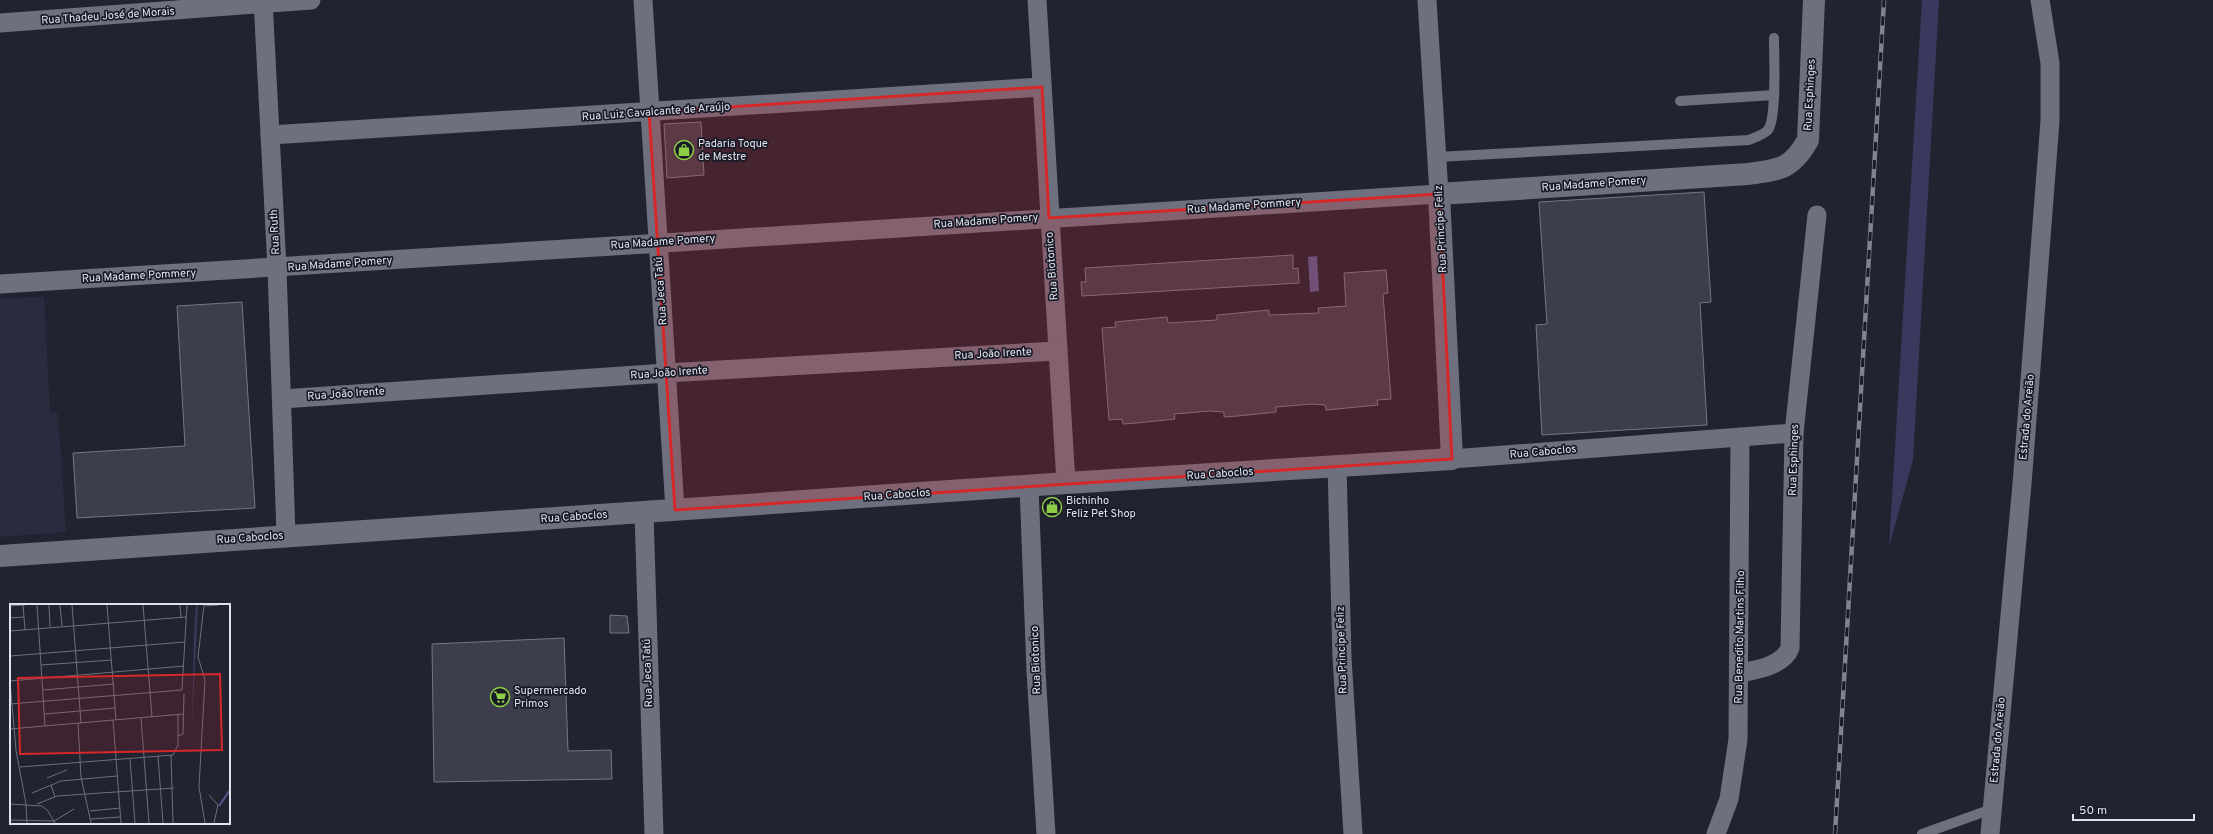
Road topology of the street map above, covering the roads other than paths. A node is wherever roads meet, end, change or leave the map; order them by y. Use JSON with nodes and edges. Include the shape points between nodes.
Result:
{"nodes":[{"id":1,"x":311,"y":0,"type":"edge"},
{"id":2,"x":643,"y":0,"type":"edge"},
{"id":3,"x":1037,"y":0,"type":"edge"},
{"id":4,"x":1427,"y":0,"type":"edge"},
{"id":5,"x":1814,"y":0,"type":"edge"},
{"id":6,"x":2040,"y":0,"type":"edge"},
{"id":7,"x":263,"y":2,"type":"edge"},
{"id":8,"x":0,"y":24,"type":"edge"},
{"id":9,"x":1774,"y":38,"type":"dead end"},
{"id":10,"x":1042,"y":87,"type":"junction"},
{"id":11,"x":1774,"y":96,"type":"junction"},
{"id":12,"x":1680,"y":101,"type":"dead end"},
{"id":13,"x":649,"y":112,"type":"junction"},
{"id":14,"x":270,"y":135,"type":"junction"},
{"id":15,"x":1437,"y":157,"type":"junction"},
{"id":16,"x":1748,"y":174,"type":"joint"},
{"id":17,"x":1439,"y":194,"type":"junction"},
{"id":18,"x":1817,"y":215,"type":"dead end"},
{"id":19,"x":1049,"y":218,"type":"junction"},
{"id":20,"x":658,"y":242,"type":"junction"},
{"id":21,"x":277,"y":268,"type":"junction"},
{"id":22,"x":0,"y":284,"type":"edge"},
{"id":23,"x":1057,"y":351,"type":"junction"},
{"id":24,"x":666,"y":373,"type":"junction"},
{"id":25,"x":282,"y":399,"type":"junction"},
{"id":26,"x":1794,"y":433,"type":"junction"},
{"id":27,"x":1740,"y":437,"type":"junction"},
{"id":28,"x":1452,"y":459,"type":"junction"},
{"id":29,"x":1337,"y":466,"type":"junction"},
{"id":30,"x":1066,"y":483,"type":"junction"},
{"id":31,"x":1028,"y":486,"type":"junction"},
{"id":32,"x":675,"y":510,"type":"junction"},
{"id":33,"x":644,"y":513,"type":"junction"},
{"id":34,"x":286,"y":535,"type":"junction"},
{"id":35,"x":0,"y":556,"type":"edge"},
{"id":36,"x":1740,"y":673,"type":"junction"},
{"id":37,"x":1992,"y":809,"type":"junction"},
{"id":38,"x":654,"y":834,"type":"edge"},
{"id":39,"x":1046,"y":834,"type":"edge"},
{"id":40,"x":1353,"y":834,"type":"edge"},
{"id":41,"x":1716,"y":834,"type":"edge"},
{"id":42,"x":1922,"y":834,"type":"edge"},
{"id":43,"x":1990,"y":834,"type":"edge"}],
"edges":[{"from":1,"to":7,"type":"street","name":"Rua Thadeu José de Morais"},
{"from":2,"to":13,"type":"street","name":"Rua Jeca Tatú"},
{"from":3,"to":10,"type":"street","name":"Rua Biotonico"},
{"from":4,"to":15,"type":"street","name":"Rua Principe Feliz"},
{"from":5,"to":16,"type":"street","name":"Rua Esphinges","via":[[1808,140],[1790,164],[1774,171]]},
{"from":6,"to":37,"type":"street","name":"Estrada do Areião","via":[[2050,63],[2050,121],[2022,484]]},
{"from":7,"to":8,"type":"street","name":"Rua Thadeu José de Morais"},
{"from":7,"to":14,"type":"street","name":"Rua Ruth"},
{"from":9,"to":11,"type":"lane"},
{"from":10,"to":13,"type":"street","name":"Rua Luiz Cavalcante de Araújo"},
{"from":10,"to":19,"type":"street","name":"Rua Biotonico"},
{"from":11,"to":12,"type":"lane"},
{"from":11,"to":15,"type":"lane","via":[[1769,129],[1749,140]]},
{"from":13,"to":14,"type":"street","name":"Rua Luiz Cavalcante de Araújo"},
{"from":13,"to":20,"type":"street","name":"Rua Jeca Tatú"},
{"from":14,"to":21,"type":"street","name":"Rua Ruth"},
{"from":15,"to":17,"type":"street","name":"Rua Principe Feliz"},
{"from":16,"to":17,"type":"street","name":"Rua Madame Pomery"},
{"from":17,"to":19,"type":"street","name":"Rua Madame Pommery"},
{"from":17,"to":28,"type":"street","name":"Rua Principe Feliz"},
{"from":18,"to":26,"type":"street","name":"Rua Esphinges"},
{"from":19,"to":20,"type":"street","name":"Rua Madame Pomery"},
{"from":19,"to":23,"type":"street","name":"Rua Biotonico"},
{"from":20,"to":21,"type":"street","name":"Rua Madame Pomery"},
{"from":20,"to":24,"type":"street","name":"Rua Jeca Tatú"},
{"from":21,"to":22,"type":"street","name":"Rua Madame Pommery"},
{"from":21,"to":25,"type":"street","name":"Rua Ruth"},
{"from":23,"to":24,"type":"street","name":"Rua João Irente"},
{"from":23,"to":30,"type":"street","name":"Rua Biotonico"},
{"from":24,"to":25,"type":"street","name":"Rua João Irente"},
{"from":24,"to":32,"type":"street","name":"Rua Jeca Tatú"},
{"from":25,"to":34,"type":"street","name":"Rua Ruth"},
{"from":26,"to":27,"type":"street","name":"Rua Caboclos"},
{"from":26,"to":36,"type":"street","name":"Rua Esphinges","via":[[1790,648],[1784,657],[1764,667]]},
{"from":27,"to":28,"type":"street","name":"Rua Caboclos"},
{"from":27,"to":36,"type":"street","name":"Rua Benedito Martins Filho"},
{"from":28,"to":29,"type":"street","name":"Rua Caboclos"},
{"from":29,"to":30,"type":"street","name":"Rua Caboclos"},
{"from":29,"to":40,"type":"street","name":"Rua Principe Feliz","via":[[1342,658]]},
{"from":30,"to":31,"type":"street","name":"Rua Caboclos"},
{"from":31,"to":32,"type":"street","name":"Rua Caboclos"},
{"from":31,"to":39,"type":"street","name":"Rua Biotonico"},
{"from":32,"to":33,"type":"street","name":"Rua Caboclos"},
{"from":33,"to":34,"type":"street","name":"Rua Caboclos"},
{"from":33,"to":38,"type":"street","name":"Rua Jeca Tatú"},
{"from":34,"to":35,"type":"street","name":"Rua Caboclos"},
{"from":36,"to":41,"type":"street","name":"Rua Benedito Martins Filho","via":[[1736,763],[1729,799]]},
{"from":37,"to":42,"type":"lane"},
{"from":37,"to":43,"type":"street","name":"Estrada do Areião"}]}
